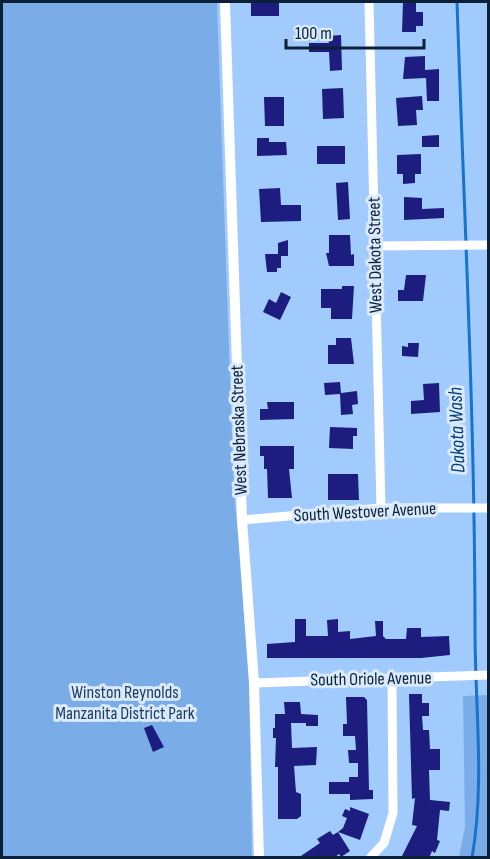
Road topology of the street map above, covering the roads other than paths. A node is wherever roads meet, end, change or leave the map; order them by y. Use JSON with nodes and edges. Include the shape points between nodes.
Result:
{"nodes":[{"id":1,"x":225,"y":2,"type":"edge"},
{"id":2,"x":369,"y":2,"type":"edge"},
{"id":3,"x":489,"y":245,"type":"edge"},
{"id":4,"x":375,"y":246,"type":"junction"},
{"id":5,"x":381,"y":508,"type":"junction"},
{"id":6,"x":489,"y":508,"type":"edge"},
{"id":7,"x":242,"y":520,"type":"junction"},
{"id":8,"x":489,"y":675,"type":"edge"},
{"id":9,"x":392,"y":678,"type":"junction"},
{"id":10,"x":254,"y":683,"type":"junction"},
{"id":11,"x":259,"y":858,"type":"edge"},
{"id":12,"x":370,"y":858,"type":"edge"}],
"edges":[{"from":1,"to":7,"type":"street","name":"West Nebraska Street"},
{"from":2,"to":4,"type":"street","name":"West Dakota Street"},
{"from":3,"to":4,"type":"street"},
{"from":4,"to":5,"type":"street","name":"West Dakota Street"},
{"from":5,"to":6,"type":"street","name":"South Westover Avenue"},
{"from":5,"to":7,"type":"street","name":"South Westover Avenue"},
{"from":7,"to":10,"type":"street","name":"West Nebraska Street"},
{"from":8,"to":9,"type":"street","name":"South Oriole Avenue"},
{"from":9,"to":10,"type":"street","name":"South Oriole Avenue"},
{"from":9,"to":12,"type":"street","via":[[393,813],[384,843]]},
{"from":10,"to":11,"type":"street","name":"West Nebraska Street"}]}
